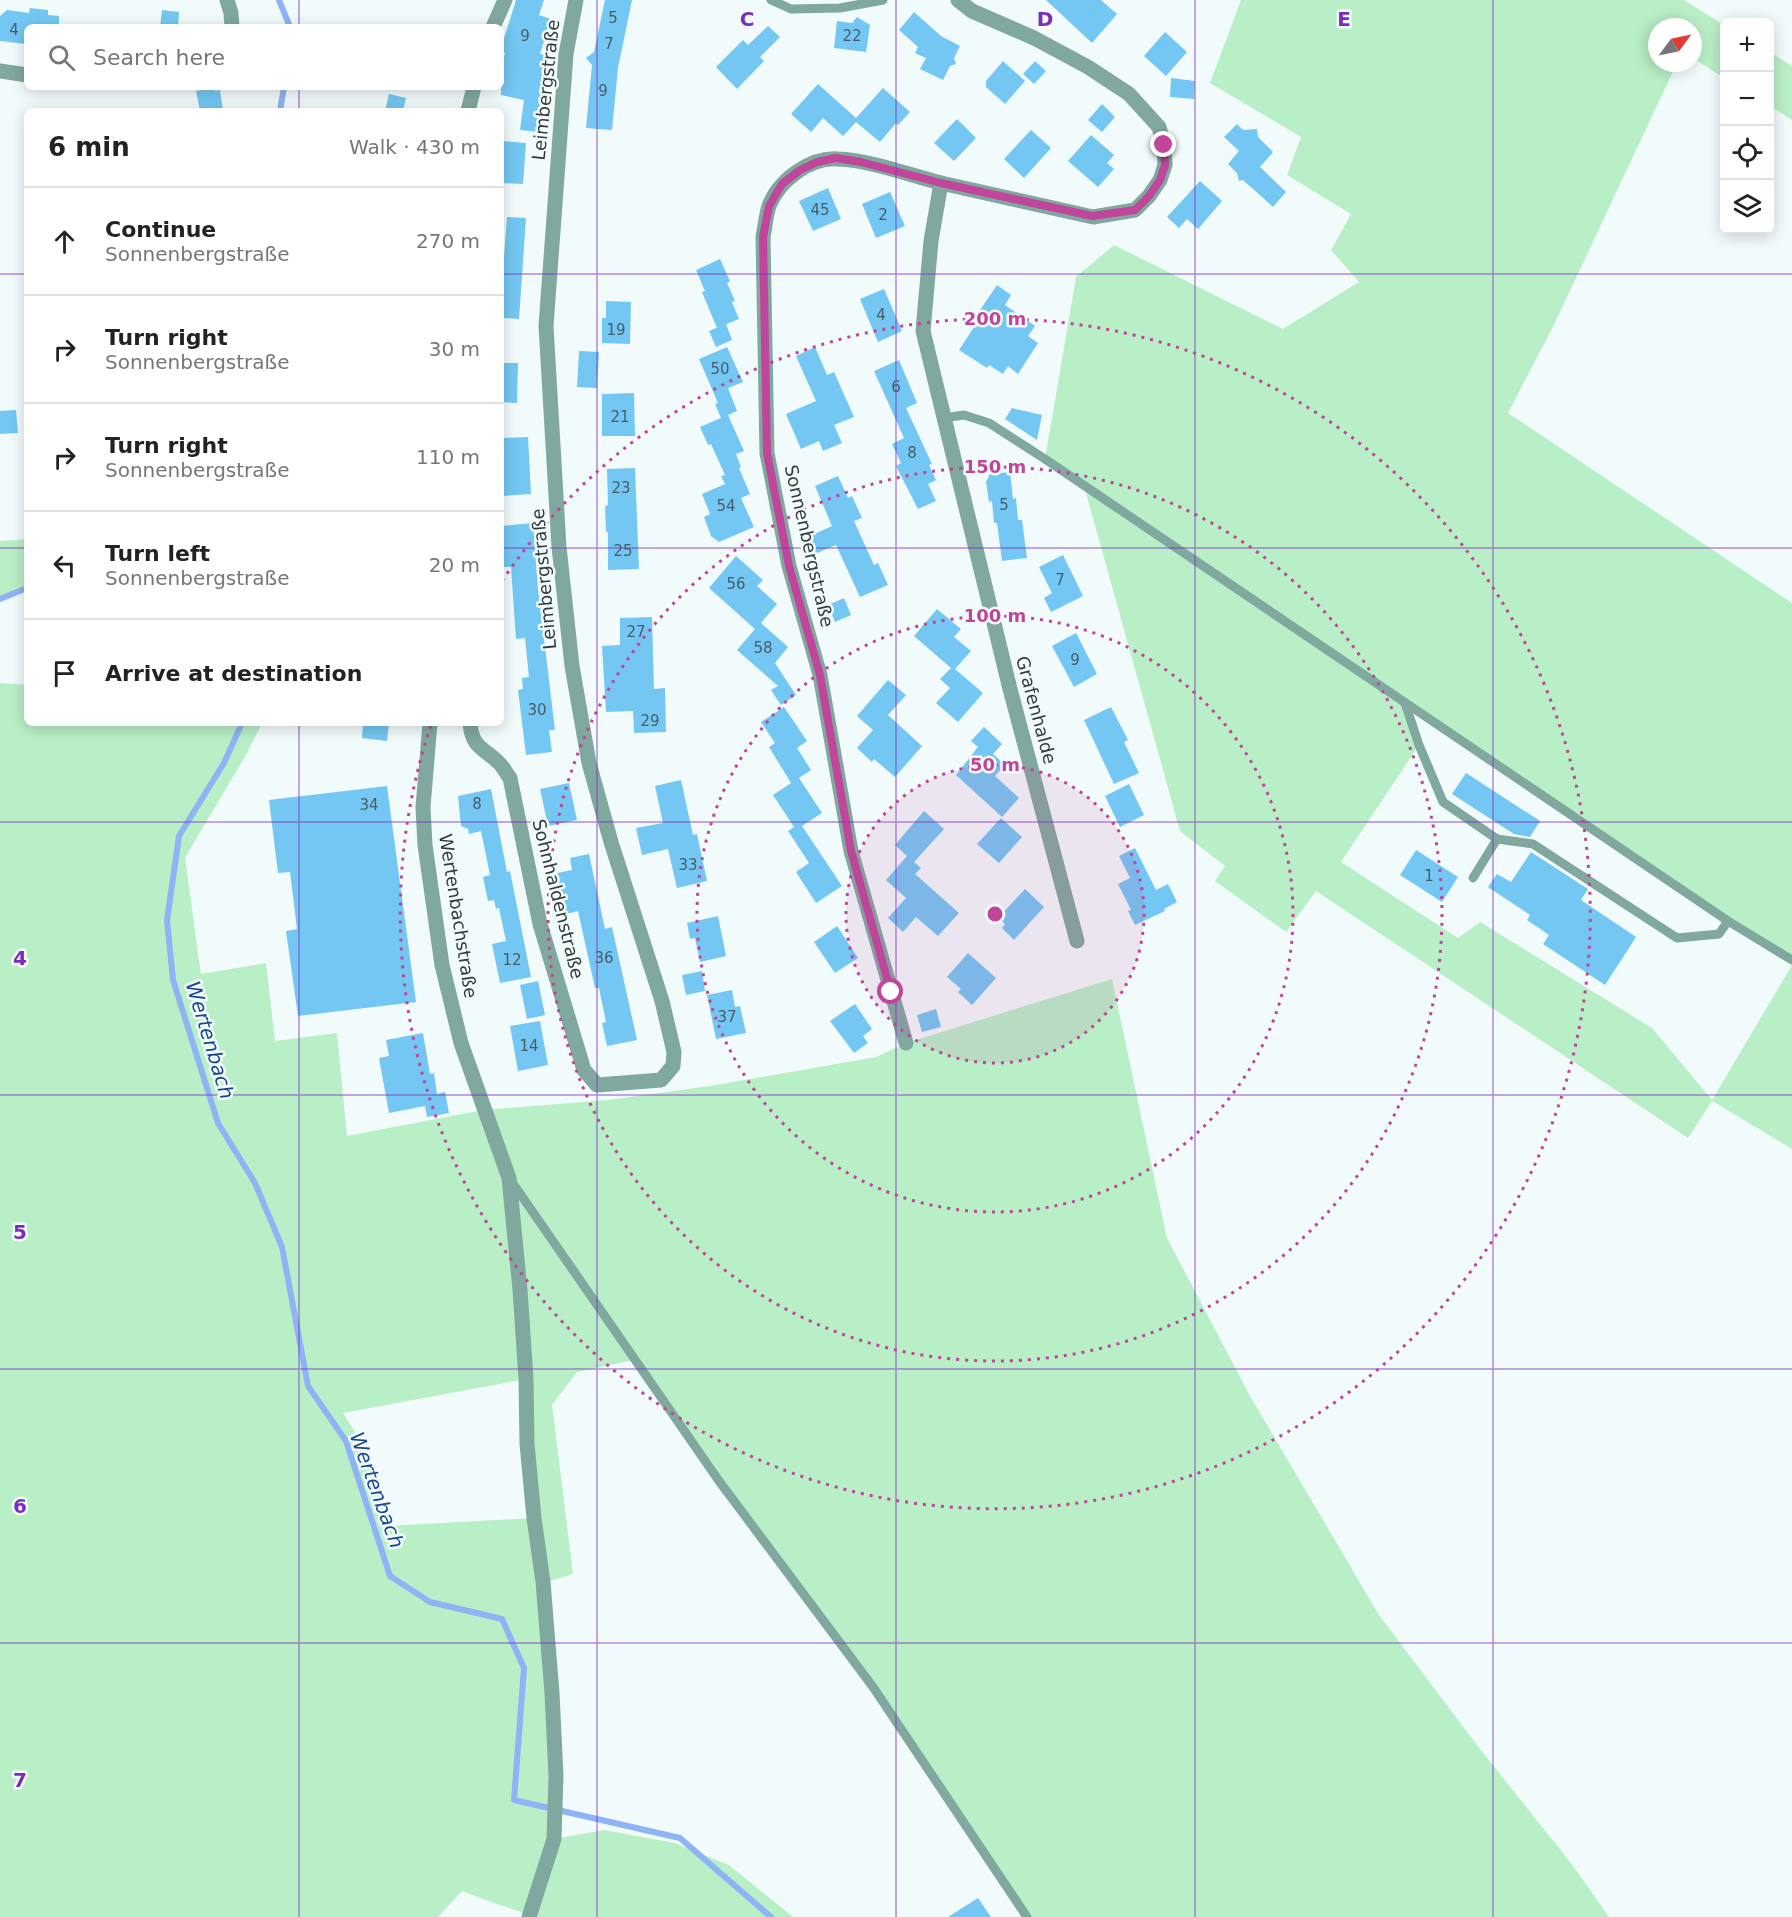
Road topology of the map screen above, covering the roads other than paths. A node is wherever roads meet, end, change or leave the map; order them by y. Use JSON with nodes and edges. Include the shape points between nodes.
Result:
{"nodes":[{"id":1,"x":227,"y":0,"type":"edge"},
{"id":2,"x":505,"y":0,"type":"edge"},
{"id":3,"x":576,"y":0,"type":"edge"},
{"id":4,"x":771,"y":0,"type":"edge"},
{"id":5,"x":883,"y":0,"type":"edge"},
{"id":6,"x":958,"y":0,"type":"edge"},
{"id":7,"x":232,"y":24,"type":"edge"},
{"id":8,"x":494,"y":24,"type":"edge"},
{"id":9,"x":0,"y":71,"type":"edge"},
{"id":10,"x":24,"y":75,"type":"edge"},
{"id":11,"x":473,"y":90,"type":"edge"},
{"id":12,"x":469,"y":108,"type":"edge"},
{"id":13,"x":941,"y":183,"type":"junction"},
{"id":14,"x":944,"y":418,"type":"junction"},
{"id":15,"x":1405,"y":703,"type":"junction"},
{"id":16,"x":430,"y":726,"type":"edge"},
{"id":17,"x":470,"y":726,"type":"edge"},
{"id":18,"x":1497,"y":839,"type":"junction"},
{"id":19,"x":1473,"y":878,"type":"dead end"},
{"id":20,"x":1728,"y":921,"type":"junction"},
{"id":21,"x":1077,"y":941,"type":"dead end"},
{"id":22,"x":1792,"y":960,"type":"edge"},
{"id":23,"x":906,"y":1043,"type":"dead end"},
{"id":24,"x":605,"y":1086,"type":"joint"},
{"id":25,"x":509,"y":1178,"type":"junction"},
{"id":26,"x":529,"y":1917,"type":"edge"},
{"id":27,"x":1027,"y":1917,"type":"edge"}],
"edges":[{"from":1,"to":7,"type":"street"},
{"from":2,"to":8,"type":"street"},
{"from":3,"to":24,"type":"street","name":"Leimbergstraße","via":[[566,54],[546,326],[559,548],[572,666],[589,763],[674,1052],[673,1066],[661,1080]]},
{"from":4,"to":5,"type":"lane","via":[[791,9],[840,8]]},
{"from":6,"to":13,"type":"street","name":"Sonnenbergstraße","via":[[972,11],[1089,67],[1129,94],[1159,127],[1165,165],[1160,180],[1135,210],[1092,216]]},
{"from":9,"to":10,"type":"street"},
{"from":11,"to":12,"type":"street"},
{"from":13,"to":14,"type":"street","via":[[931,241],[924,331]]},
{"from":13,"to":23,"type":"street","name":"Sonnenbergstraße","via":[[861,162],[836,158],[817,162],[782,184],[769,206],[763,237],[767,453],[789,566],[820,675],[851,851]]},
{"from":14,"to":15,"type":"lane","via":[[964,415],[989,423]]},
{"from":14,"to":21,"type":"street","name":"Grafenhalde"},
{"from":15,"to":18,"type":"lane","via":[[1443,802]]},
{"from":15,"to":20,"type":"lane"},
{"from":16,"to":25,"type":"street","name":"Wertenbachstraße","via":[[423,807],[442,965],[461,1043]]},
{"from":17,"to":24,"type":"street","name":"Sohnhaldenstraße","via":[[477,746],[498,761],[510,778],[540,924],[584,1070],[597,1085]]},
{"from":18,"to":19,"type":"lane"},
{"from":18,"to":20,"type":"lane","via":[[1533,844],[1677,938],[1719,934]]},
{"from":20,"to":22,"type":"lane"},
{"from":25,"to":26,"type":"street","name":"Wertenbachstraße","via":[[556,1776],[554,1839]]},
{"from":25,"to":27,"type":"lane","via":[[719,1481],[873,1688]]}]}
